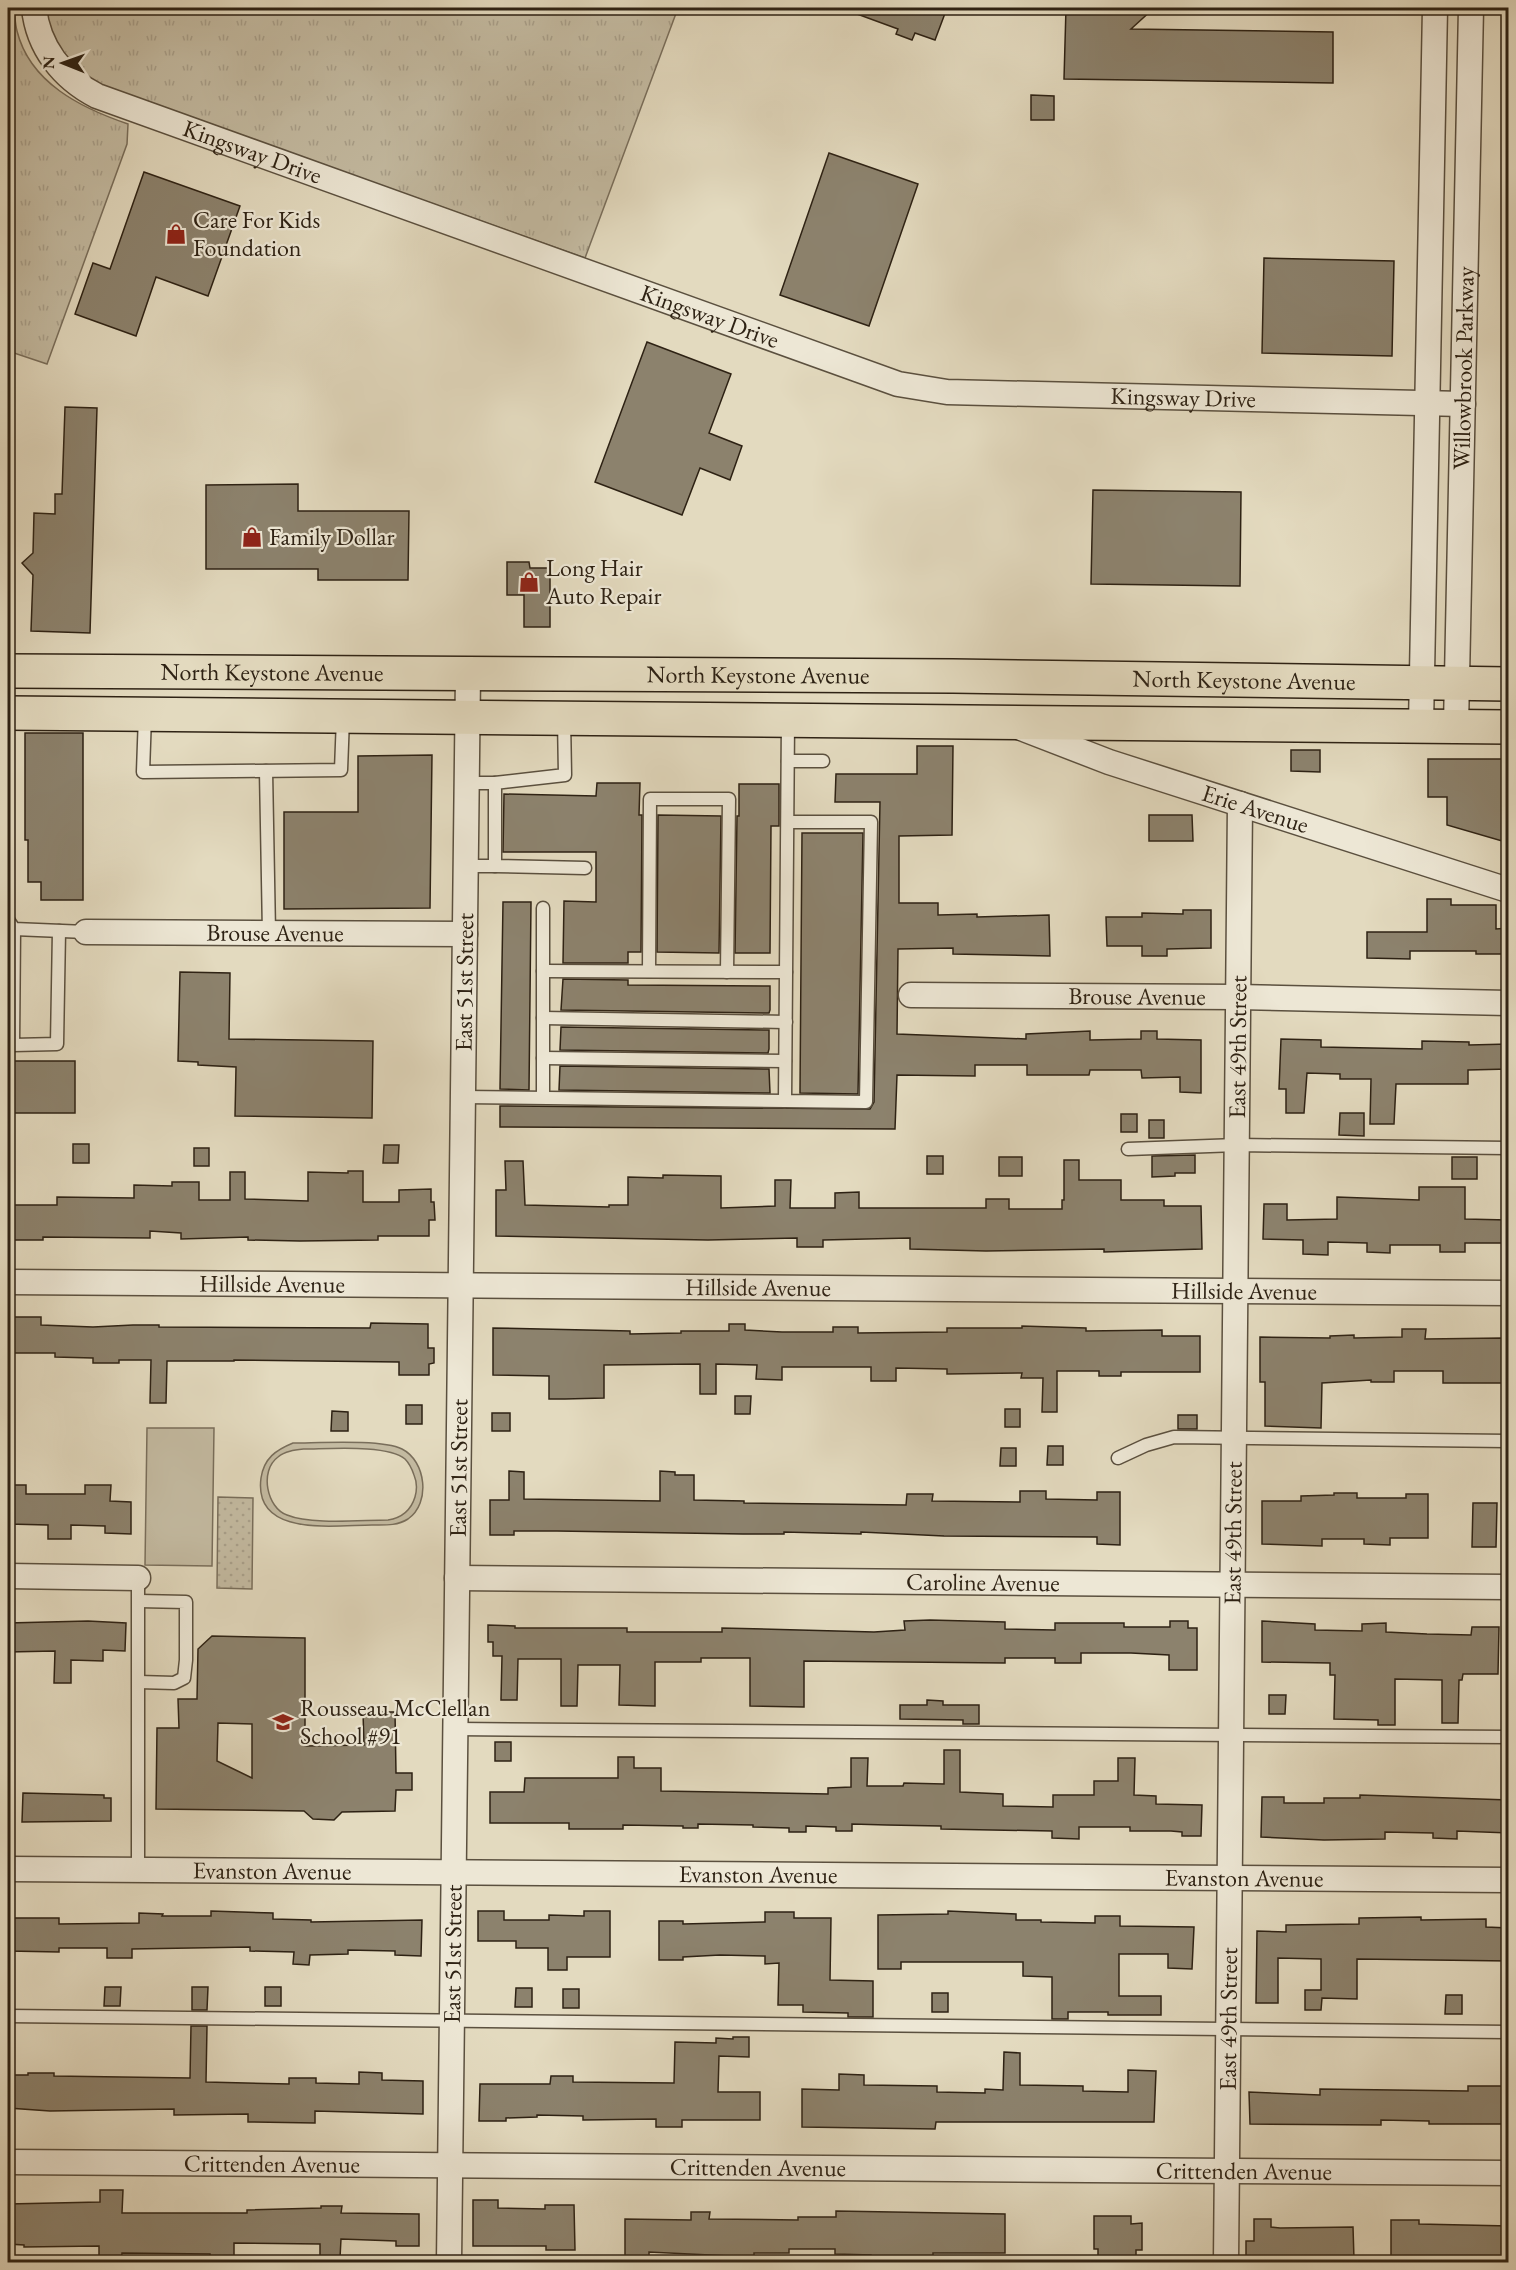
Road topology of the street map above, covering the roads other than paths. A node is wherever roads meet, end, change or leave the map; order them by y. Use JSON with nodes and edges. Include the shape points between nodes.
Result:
{"nodes":[{"id":1,"x":34,"y":8,"type":"edge"},
{"id":2,"x":1435,"y":8,"type":"edge"},
{"id":3,"x":1471,"y":8,"type":"edge"},
{"id":4,"x":1427,"y":404,"type":"junction"},
{"id":5,"x":1463,"y":404,"type":"junction"},
{"id":6,"x":8,"y":670,"type":"edge"},
{"id":7,"x":468,"y":674,"type":"junction"},
{"id":8,"x":1421,"y":683,"type":"junction"},
{"id":9,"x":1456,"y":684,"type":"junction"},
{"id":10,"x":1509,"y":684,"type":"edge"},
{"id":11,"x":8,"y":713,"type":"edge"},
{"id":12,"x":145,"y":714,"type":"junction"},
{"id":13,"x":344,"y":715,"type":"junction"},
{"id":14,"x":468,"y":717,"type":"junction"},
{"id":15,"x":564,"y":718,"type":"junction"},
{"id":16,"x":788,"y":719,"type":"junction"},
{"id":17,"x":1003,"y":722,"type":"junction"},
{"id":18,"x":1421,"y":725,"type":"junction"},
{"id":19,"x":1456,"y":726,"type":"junction"},
{"id":20,"x":1509,"y":726,"type":"edge"},
{"id":21,"x":788,"y":761,"type":"junction"},
{"id":22,"x":823,"y":761,"type":"dead end"},
{"id":23,"x":266,"y":771,"type":"junction"},
{"id":24,"x":467,"y":783,"type":"junction"},
{"id":25,"x":495,"y":783,"type":"junction"},
{"id":26,"x":1240,"y":804,"type":"junction"},
{"id":27,"x":788,"y":822,"type":"junction"},
{"id":28,"x":466,"y":866,"type":"junction"},
{"id":29,"x":495,"y":866,"type":"junction"},
{"id":30,"x":585,"y":868,"type":"dead end"},
{"id":31,"x":1509,"y":890,"type":"edge"},
{"id":32,"x":543,"y":908,"type":"dead end"},
{"id":33,"x":11,"y":925,"type":"edge"},
{"id":34,"x":59,"y":931,"type":"junction"},
{"id":35,"x":86,"y":932,"type":"joint"},
{"id":36,"x":269,"y":933,"type":"junction"},
{"id":37,"x":465,"y":934,"type":"junction"},
{"id":38,"x":543,"y":971,"type":"junction"},
{"id":39,"x":649,"y":972,"type":"junction"},
{"id":40,"x":727,"y":972,"type":"junction"},
{"id":41,"x":786,"y":972,"type":"junction"},
{"id":42,"x":911,"y":995,"type":"dead end"},
{"id":43,"x":1238,"y":997,"type":"junction"},
{"id":44,"x":1509,"y":1003,"type":"edge"},
{"id":45,"x":543,"y":1018,"type":"junction"},
{"id":46,"x":786,"y":1022,"type":"junction"},
{"id":47,"x":543,"y":1058,"type":"junction"},
{"id":48,"x":785,"y":1061,"type":"junction"},
{"id":49,"x":463,"y":1097,"type":"junction"},
{"id":50,"x":543,"y":1097,"type":"junction"},
{"id":51,"x":785,"y":1101,"type":"junction"},
{"id":52,"x":1237,"y":1145,"type":"junction"},
{"id":53,"x":1509,"y":1148,"type":"edge"},
{"id":54,"x":1128,"y":1149,"type":"dead end"},
{"id":55,"x":8,"y":1282,"type":"edge"},
{"id":56,"x":461,"y":1284,"type":"junction"},
{"id":57,"x":1236,"y":1291,"type":"junction"},
{"id":58,"x":1509,"y":1293,"type":"edge"},
{"id":59,"x":1234,"y":1437,"type":"junction"},
{"id":60,"x":1509,"y":1441,"type":"edge"},
{"id":61,"x":1118,"y":1458,"type":"dead end"},
{"id":62,"x":8,"y":1576,"type":"edge"},
{"id":63,"x":457,"y":1578,"type":"junction"},
{"id":64,"x":1232,"y":1584,"type":"junction"},
{"id":65,"x":1509,"y":1587,"type":"edge"},
{"id":66,"x":139,"y":1590,"type":"junction"},
{"id":67,"x":139,"y":1682,"type":"junction"},
{"id":68,"x":455,"y":1729,"type":"junction"},
{"id":69,"x":1231,"y":1734,"type":"junction"},
{"id":70,"x":1509,"y":1737,"type":"edge"},
{"id":71,"x":8,"y":1869,"type":"edge"},
{"id":72,"x":138,"y":1870,"type":"junction"},
{"id":73,"x":453,"y":1872,"type":"junction"},
{"id":74,"x":1230,"y":1878,"type":"junction"},
{"id":75,"x":1509,"y":1880,"type":"edge"},
{"id":76,"x":8,"y":2016,"type":"edge"},
{"id":77,"x":452,"y":2022,"type":"junction"},
{"id":78,"x":1228,"y":2030,"type":"junction"},
{"id":79,"x":1509,"y":2032,"type":"edge"},
{"id":80,"x":8,"y":2162,"type":"edge"},
{"id":81,"x":450,"y":2165,"type":"junction"},
{"id":82,"x":1227,"y":2171,"type":"junction"},
{"id":83,"x":1509,"y":2173,"type":"edge"},
{"id":84,"x":449,"y":2262,"type":"edge"},
{"id":85,"x":1226,"y":2262,"type":"edge"}],
"edges":[{"from":1,"to":4,"type":"street","name":"Kingsway Drive","via":[[40,37],[49,54],[66,75],[97,96],[898,384],[947,392]]},
{"from":2,"to":4,"type":"street","name":"Willowbrook Parkway"},
{"from":3,"to":5,"type":"street","name":"Willowbrook Parkway"},
{"from":4,"to":5,"type":"street","name":"Kingsway Drive"},
{"from":4,"to":8,"type":"street","name":"Willowbrook Parkway"},
{"from":5,"to":9,"type":"street","name":"Willowbrook Parkway"},
{"from":6,"to":7,"type":"main road","name":"North Keystone Avenue"},
{"from":7,"to":8,"type":"main road","name":"North Keystone Avenue"},
{"from":7,"to":14,"type":"street","name":"East 51st Street"},
{"from":8,"to":9,"type":"main road","name":"North Keystone Avenue"},
{"from":8,"to":18,"type":"street","name":"Willowbrook Parkway"},
{"from":9,"to":10,"type":"main road","name":"North Keystone Avenue"},
{"from":9,"to":19,"type":"street","name":"Willowbrook Parkway"},
{"from":11,"to":12,"type":"main road","name":"North Keystone Avenue"},
{"from":12,"to":13,"type":"main road","name":"North Keystone Avenue"},
{"from":12,"to":23,"type":"lane","via":[[143,772]]},
{"from":13,"to":14,"type":"main road","name":"North Keystone Avenue"},
{"from":13,"to":23,"type":"lane","via":[[341,770]]},
{"from":14,"to":15,"type":"main road","name":"North Keystone Avenue"},
{"from":14,"to":24,"type":"street","name":"East 51st Street"},
{"from":15,"to":16,"type":"main road","name":"North Keystone Avenue"},
{"from":15,"to":25,"type":"lane","via":[[565,775]]},
{"from":16,"to":17,"type":"main road","name":"North Keystone Avenue"},
{"from":16,"to":21,"type":"lane"},
{"from":17,"to":18,"type":"main road","name":"North Keystone Avenue"},
{"from":17,"to":26,"type":"street","name":"Erie Avenue"},
{"from":18,"to":19,"type":"main road","name":"North Keystone Avenue"},
{"from":19,"to":20,"type":"main road","name":"North Keystone Avenue"},
{"from":21,"to":22,"type":"lane"},
{"from":21,"to":27,"type":"lane"},
{"from":23,"to":36,"type":"lane"},
{"from":24,"to":25,"type":"lane"},
{"from":24,"to":28,"type":"street","name":"East 51st Street"},
{"from":25,"to":29,"type":"lane"},
{"from":26,"to":31,"type":"street","name":"Erie Avenue"},
{"from":26,"to":43,"type":"street","name":"East 49th Street"},
{"from":27,"to":41,"type":"lane"},
{"from":27,"to":51,"type":"lane","via":[[871,822],[866,1102]]},
{"from":28,"to":29,"type":"lane"},
{"from":28,"to":37,"type":"street","name":"East 51st Street"},
{"from":29,"to":30,"type":"lane"},
{"from":32,"to":38,"type":"lane"},
{"from":33,"to":34,"type":"lane"},
{"from":33,"to":34,"type":"lane","via":[[13,1045],[57,1044]]},
{"from":34,"to":35,"type":"lane"},
{"from":35,"to":36,"type":"street","name":"Brouse Avenue"},
{"from":36,"to":37,"type":"street","name":"Brouse Avenue"},
{"from":37,"to":49,"type":"street","name":"East 51st Street"},
{"from":38,"to":39,"type":"lane"},
{"from":38,"to":45,"type":"lane"},
{"from":39,"to":40,"type":"lane"},
{"from":39,"to":40,"type":"lane","via":[[650,798],[729,799]]},
{"from":40,"to":41,"type":"lane"},
{"from":41,"to":46,"type":"lane"},
{"from":42,"to":43,"type":"street","name":"Brouse Avenue"},
{"from":43,"to":44,"type":"street","name":"Brouse Avenue"},
{"from":43,"to":52,"type":"street","name":"East 49th Street"},
{"from":45,"to":46,"type":"lane"},
{"from":45,"to":47,"type":"lane"},
{"from":46,"to":48,"type":"lane"},
{"from":47,"to":48,"type":"lane"},
{"from":47,"to":50,"type":"lane"},
{"from":48,"to":51,"type":"lane"},
{"from":49,"to":50,"type":"lane"},
{"from":49,"to":56,"type":"street","name":"East 51st Street"},
{"from":50,"to":51,"type":"lane"},
{"from":52,"to":53,"type":"lane"},
{"from":52,"to":54,"type":"lane"},
{"from":52,"to":57,"type":"street","name":"East 49th Street"},
{"from":55,"to":56,"type":"street","name":"Hillside Avenue"},
{"from":56,"to":57,"type":"street","name":"Hillside Avenue"},
{"from":56,"to":63,"type":"street","name":"East 51st Street"},
{"from":57,"to":58,"type":"street","name":"Hillside Avenue"},
{"from":57,"to":59,"type":"street","name":"East 49th Street"},
{"from":59,"to":60,"type":"lane"},
{"from":59,"to":61,"type":"lane","via":[[1174,1437]]},
{"from":59,"to":64,"type":"street","name":"East 49th Street"},
{"from":62,"to":66,"type":"street"},
{"from":63,"to":64,"type":"street","name":"Caroline Avenue"},
{"from":63,"to":68,"type":"street","name":"East 51st Street"},
{"from":64,"to":65,"type":"street","name":"Caroline Avenue"},
{"from":64,"to":69,"type":"street","name":"East 49th Street"},
{"from":66,"to":67,"type":"lane"},
{"from":66,"to":67,"type":"lane","via":[[186,1602],[186,1614],[184,1678],[174,1683]]},
{"from":67,"to":72,"type":"lane"},
{"from":68,"to":69,"type":"lane"},
{"from":68,"to":73,"type":"street","name":"East 51st Street"},
{"from":69,"to":70,"type":"lane"},
{"from":69,"to":74,"type":"street","name":"East 49th Street"},
{"from":71,"to":72,"type":"street","name":"Evanston Avenue"},
{"from":72,"to":73,"type":"street","name":"Evanston Avenue"},
{"from":73,"to":74,"type":"street","name":"Evanston Avenue"},
{"from":73,"to":77,"type":"street","name":"East 51st Street"},
{"from":74,"to":75,"type":"street","name":"Evanston Avenue"},
{"from":74,"to":78,"type":"street","name":"East 49th Street"},
{"from":76,"to":77,"type":"lane"},
{"from":77,"to":78,"type":"lane"},
{"from":77,"to":81,"type":"street","name":"East 51st Street"},
{"from":78,"to":79,"type":"lane"},
{"from":78,"to":82,"type":"street","name":"East 49th Street"},
{"from":80,"to":81,"type":"street","name":"Crittenden Avenue"},
{"from":81,"to":82,"type":"street","name":"Crittenden Avenue"},
{"from":81,"to":84,"type":"street","name":"East 51st Street"},
{"from":82,"to":83,"type":"street","name":"Crittenden Avenue"},
{"from":82,"to":85,"type":"street","name":"East 49th Street"}]}
